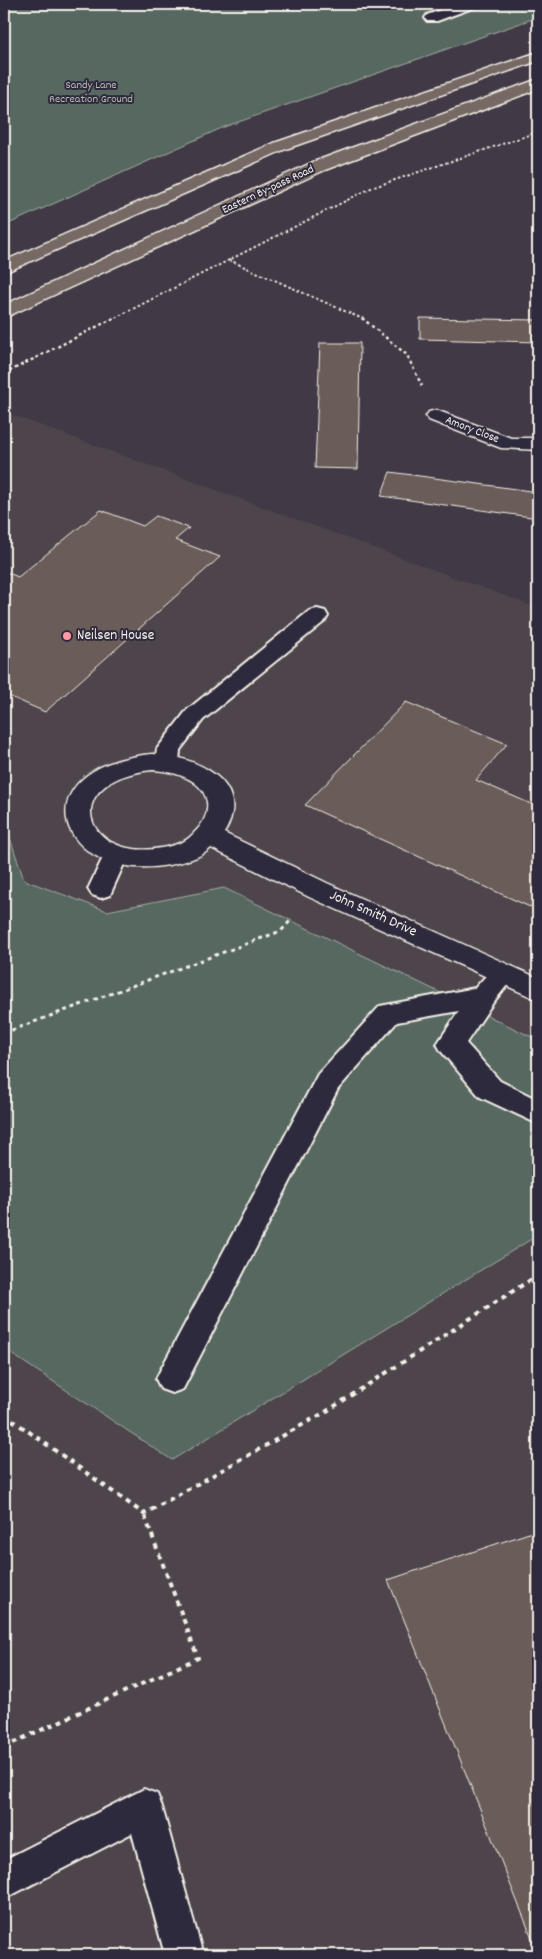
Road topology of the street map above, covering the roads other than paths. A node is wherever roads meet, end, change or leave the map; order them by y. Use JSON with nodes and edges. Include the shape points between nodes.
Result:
{"nodes":[{"id":1,"x":470,"y":4,"type":"edge"},
{"id":2,"x":432,"y":18,"type":"dead end"},
{"id":3,"x":538,"y":56,"type":"edge"},
{"id":4,"x":538,"y":84,"type":"edge"},
{"id":5,"x":4,"y":268,"type":"edge"},
{"id":6,"x":4,"y":312,"type":"edge"},
{"id":7,"x":436,"y":416,"type":"road end"},
{"id":8,"x":538,"y":444,"type":"edge"},
{"id":9,"x":317,"y":616,"type":"dead end"},
{"id":10,"x":168,"y":762,"type":"junction"},
{"id":11,"x":209,"y":836,"type":"junction"},
{"id":12,"x":116,"y":855,"type":"junction"},
{"id":13,"x":100,"y":889,"type":"dead end"},
{"id":14,"x":503,"y":974,"type":"junction"},
{"id":15,"x":538,"y":990,"type":"edge"},
{"id":16,"x":483,"y":997,"type":"junction"},
{"id":17,"x":538,"y":1113,"type":"edge"},
{"id":18,"x":172,"y":1378,"type":"dead end"},
{"id":19,"x":4,"y":1880,"type":"edge"},
{"id":20,"x":184,"y":1955,"type":"edge"}],
"edges":[{"from":1,"to":2,"type":"lane"},
{"from":3,"to":5,"type":"highway","via":[[280,146]]},
{"from":4,"to":6,"type":"highway","name":"Eastern By-pass Road","via":[[319,166]]},
{"from":7,"to":8,"type":"street","name":"Amory Close","via":[[508,444]]},
{"from":9,"to":10,"type":"lane","via":[[195,715],[169,749]]},
{"from":10,"to":11,"type":"street","via":[[197,772],[212,785],[220,801],[220,817]]},
{"from":10,"to":12,"type":"street","via":[[128,765],[109,772],[92,784],[80,799],[78,816],[82,830],[96,845]]},
{"from":11,"to":12,"type":"street","via":[[191,849],[168,857],[140,859]]},
{"from":11,"to":14,"type":"street","name":"John Smith Drive","via":[[318,890]]},
{"from":12,"to":13,"type":"lane"},
{"from":14,"to":15,"type":"street","name":"John Smith Drive"},
{"from":14,"to":16,"type":"lane"},
{"from":16,"to":17,"type":"lane","via":[[451,1044],[490,1089]]},
{"from":16,"to":18,"type":"lane","via":[[389,1013],[328,1082]]},
{"from":19,"to":20,"type":"lane","via":[[144,1807]]}]}
